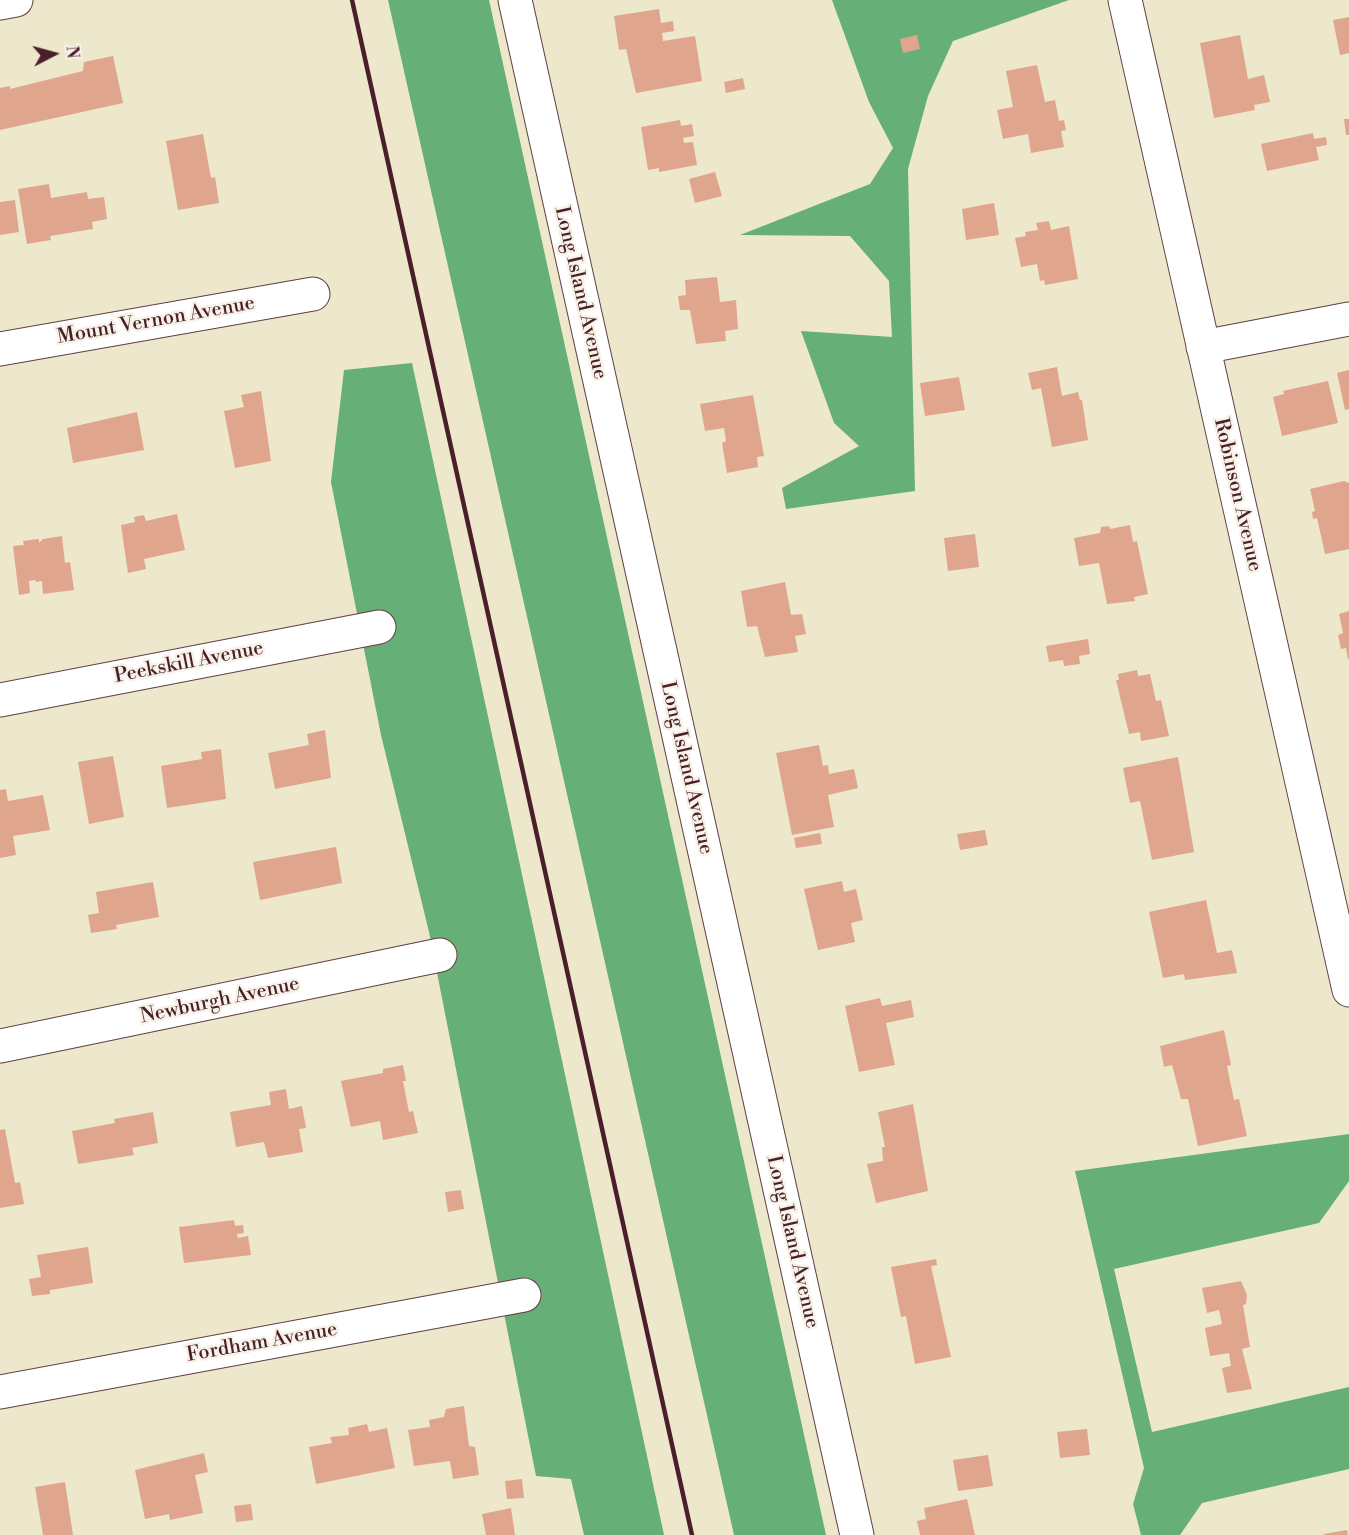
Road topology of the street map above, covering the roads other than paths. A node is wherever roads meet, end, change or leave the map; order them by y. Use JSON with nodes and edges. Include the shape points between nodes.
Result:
{"nodes":[{"id":1,"x":16,"y":0,"type":"edge"},
{"id":2,"x":515,"y":0,"type":"edge"},
{"id":3,"x":1125,"y":0,"type":"edge"},
{"id":4,"x":0,"y":3,"type":"edge"},
{"id":5,"x":313,"y":294,"type":"dead end"},
{"id":6,"x":1349,"y":319,"type":"edge"},
{"id":7,"x":1203,"y":347,"type":"junction"},
{"id":8,"x":0,"y":349,"type":"edge"},
{"id":9,"x":379,"y":627,"type":"dead end"},
{"id":10,"x":0,"y":700,"type":"edge"},
{"id":11,"x":440,"y":955,"type":"dead end"},
{"id":12,"x":1349,"y":990,"type":"edge"},
{"id":13,"x":0,"y":1046,"type":"edge"},
{"id":14,"x":524,"y":1295,"type":"dead end"},
{"id":15,"x":0,"y":1392,"type":"edge"},
{"id":16,"x":857,"y":1535,"type":"edge"}],
"edges":[{"from":1,"to":4,"type":"street"},
{"from":2,"to":16,"type":"street","name":"Long Island Avenue"},
{"from":3,"to":7,"type":"street","name":"Robinson Avenue"},
{"from":5,"to":8,"type":"street","name":"Mount Vernon Avenue"},
{"from":6,"to":7,"type":"street"},
{"from":7,"to":12,"type":"street","name":"Robinson Avenue"},
{"from":9,"to":10,"type":"street","name":"Peekskill Avenue"},
{"from":11,"to":13,"type":"street","name":"Newburgh Avenue"},
{"from":14,"to":15,"type":"street","name":"Fordham Avenue"}]}
